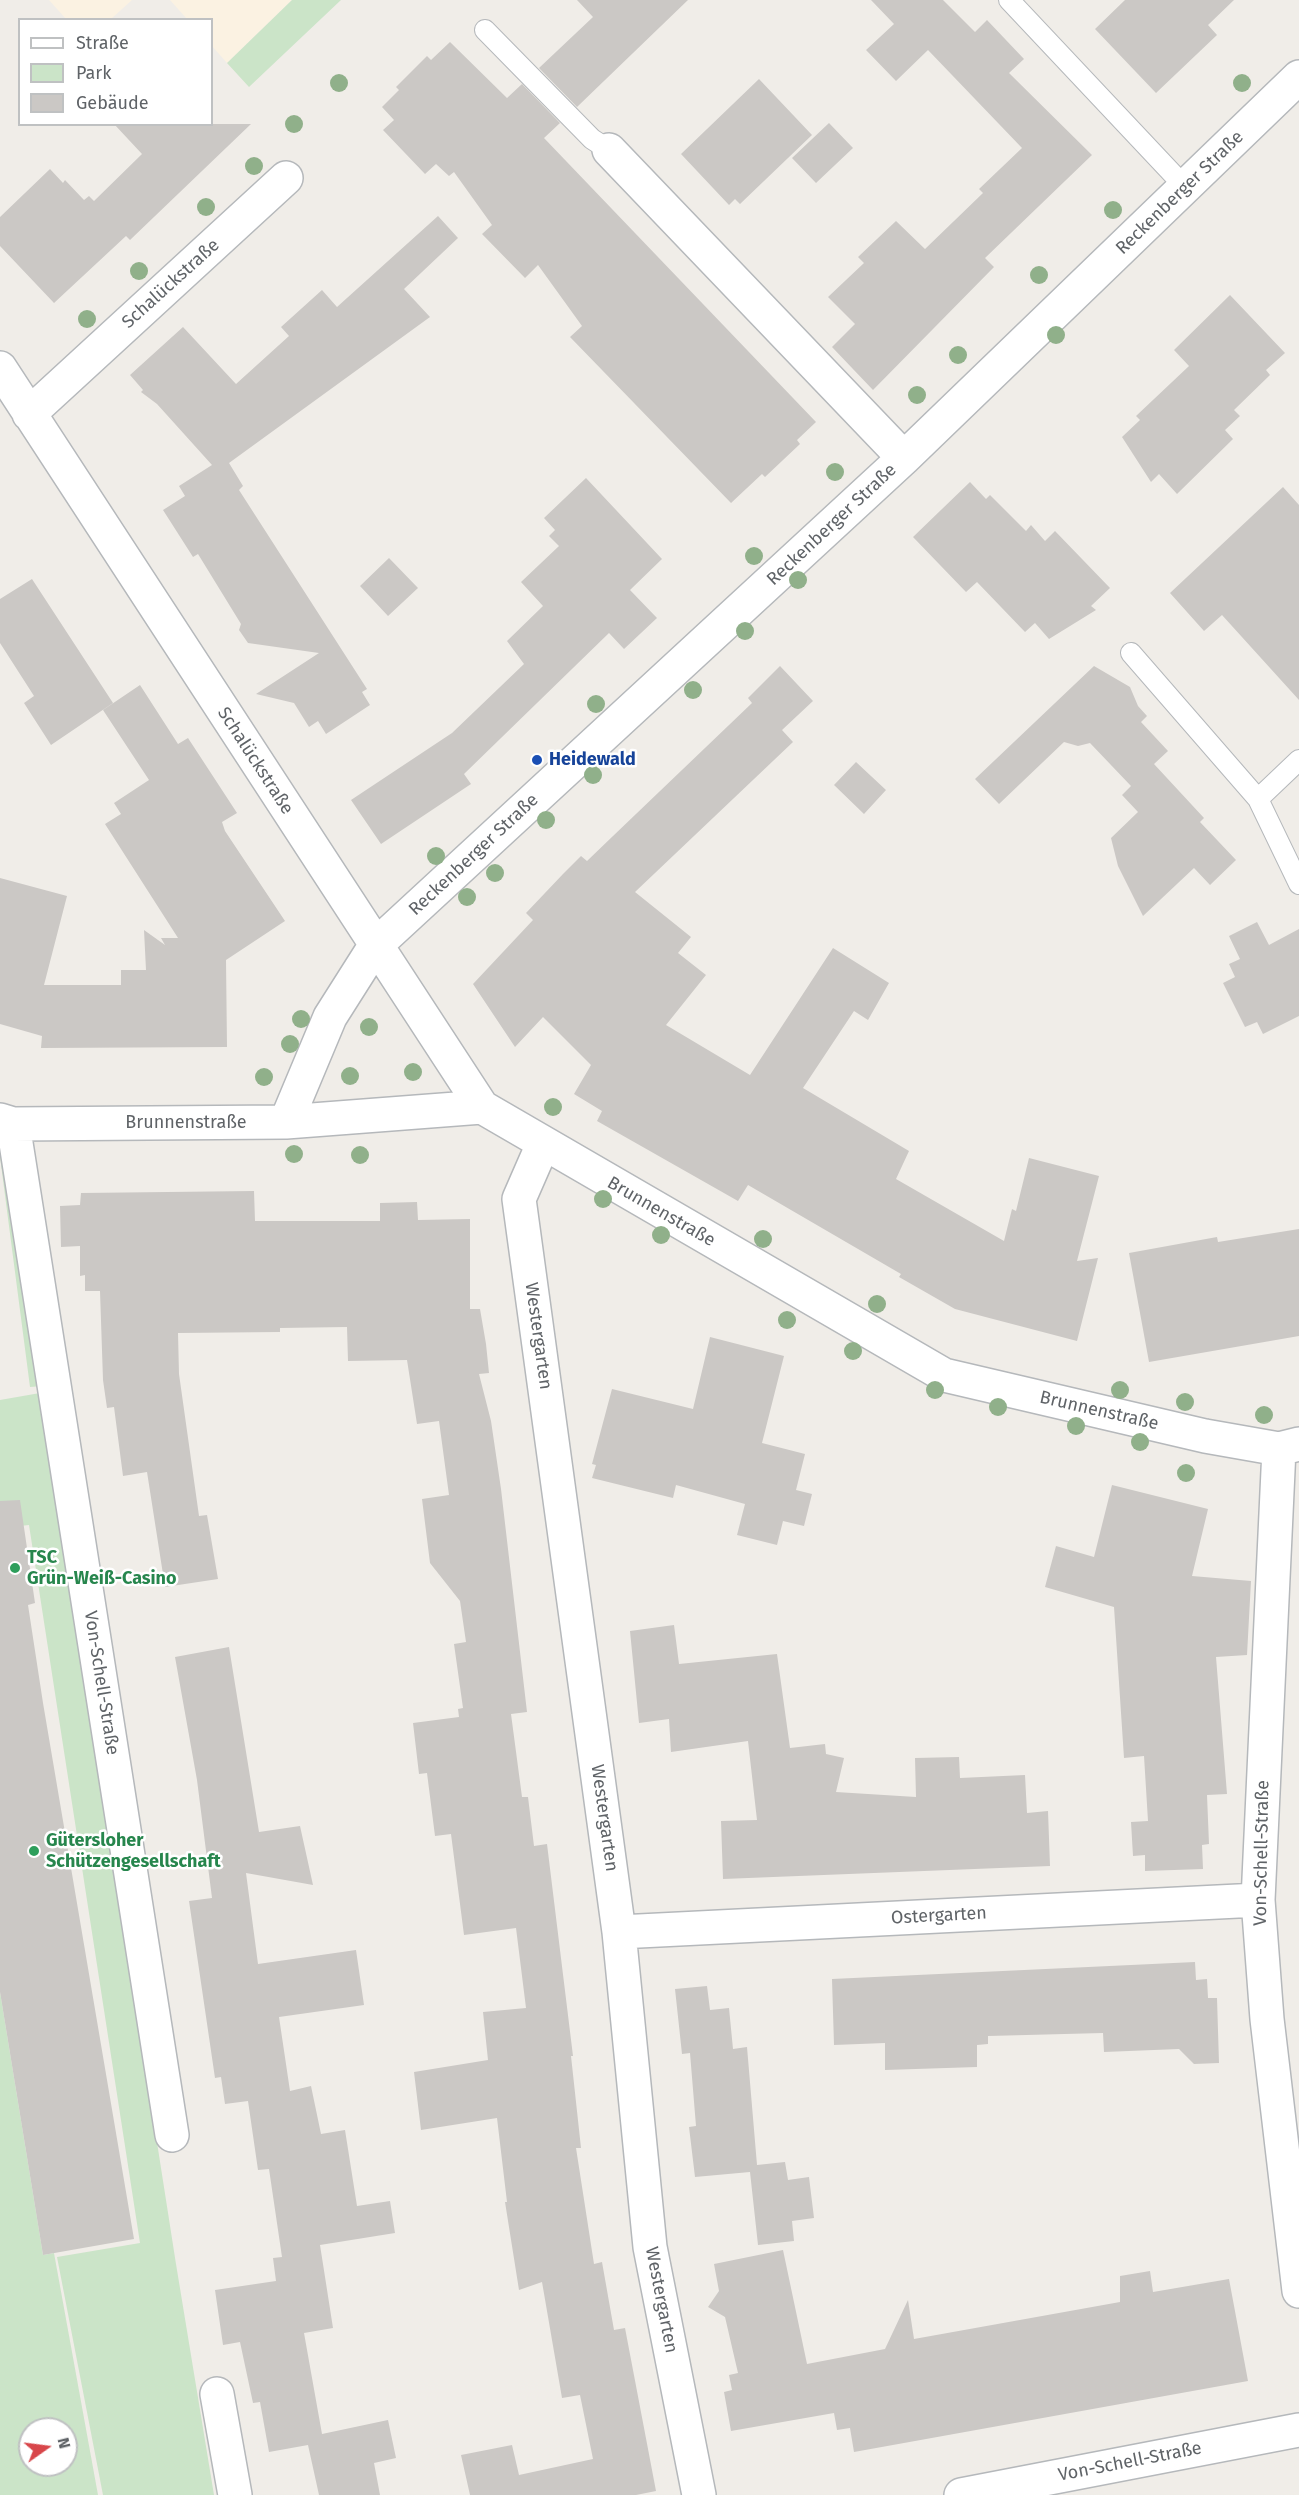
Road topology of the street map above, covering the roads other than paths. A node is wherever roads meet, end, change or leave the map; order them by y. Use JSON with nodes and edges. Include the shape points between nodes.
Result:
{"nodes":[{"id":1,"x":1009,"y":0,"type":"edge"},
{"id":2,"x":485,"y":30,"type":"dead end"},
{"id":3,"x":1299,"y":77,"type":"edge"},
{"id":4,"x":609,"y":150,"type":"joint"},
{"id":5,"x":286,"y":178,"type":"dead end"},
{"id":6,"x":1186,"y":188,"type":"junction"},
{"id":7,"x":0,"y":368,"type":"edge"},
{"id":8,"x":28,"y":414,"type":"junction"},
{"id":9,"x":904,"y":458,"type":"junction"},
{"id":10,"x":1131,"y":653,"type":"dead end"},
{"id":11,"x":1299,"y":760,"type":"edge"},
{"id":12,"x":1258,"y":799,"type":"junction"},
{"id":13,"x":1299,"y":884,"type":"edge"},
{"id":14,"x":375,"y":946,"type":"junction"},
{"id":15,"x":482,"y":1107,"type":"junction"},
{"id":16,"x":7,"y":1122,"type":"edge"},
{"id":17,"x":286,"y":1122,"type":"junction"},
{"id":18,"x":543,"y":1144,"type":"junction"},
{"id":19,"x":1289,"y":1447,"type":"edge"},
{"id":20,"x":1258,"y":1900,"type":"junction"},
{"id":21,"x":619,"y":1932,"type":"junction"},
{"id":22,"x":171,"y":2134,"type":"dead end"},
{"id":23,"x":1299,"y":2291,"type":"edge"},
{"id":24,"x":217,"y":2394,"type":"dead end"},
{"id":25,"x":1299,"y":2430,"type":"edge"},
{"id":26,"x":235,"y":2495,"type":"edge"},
{"id":27,"x":699,"y":2495,"type":"edge"},
{"id":28,"x":961,"y":2495,"type":"edge"}],
"edges":[{"from":1,"to":6,"type":"lane"},
{"from":2,"to":4,"type":"lane","via":[[592,139]]},
{"from":3,"to":6,"type":"street","name":"Reckenberger Straße"},
{"from":4,"to":9,"type":"street","name":"Reckenberger Straße"},
{"from":5,"to":8,"type":"street","name":"Schalückstraße"},
{"from":6,"to":9,"type":"street","name":"Reckenberger Straße"},
{"from":7,"to":8,"type":"street","name":"Schalückstraße"},
{"from":8,"to":14,"type":"street","name":"Schalückstraße"},
{"from":9,"to":14,"type":"street","name":"Reckenberger Straße"},
{"from":10,"to":12,"type":"lane"},
{"from":11,"to":12,"type":"lane"},
{"from":12,"to":13,"type":"lane"},
{"from":14,"to":15,"type":"street","name":"Schalückstraße"},
{"from":14,"to":17,"type":"street","name":"Reckenberger Straße","via":[[330,1017]]},
{"from":15,"to":17,"type":"street","name":"Brunnenstraße"},
{"from":15,"to":18,"type":"street","name":"Brunnenstraße"},
{"from":16,"to":17,"type":"street","name":"Brunnenstraße"},
{"from":16,"to":22,"type":"street","name":"Von-Schell-Straße"},
{"from":18,"to":19,"type":"street","name":"Brunnenstraße","via":[[944,1375],[1205,1436]]},
{"from":18,"to":21,"type":"street","name":"Westergarten","via":[[519,1199]]},
{"from":19,"to":20,"type":"street","name":"Von-Schell-Straße"},
{"from":20,"to":21,"type":"street","name":"Ostergarten"},
{"from":20,"to":23,"type":"street","name":"Von-Schell-Straße","via":[[1267,2019]]},
{"from":21,"to":27,"type":"street","name":"Westergarten","via":[[650,2247]]},
{"from":24,"to":26,"type":"street"},
{"from":25,"to":28,"type":"street","name":"Von-Schell-Straße"}]}
